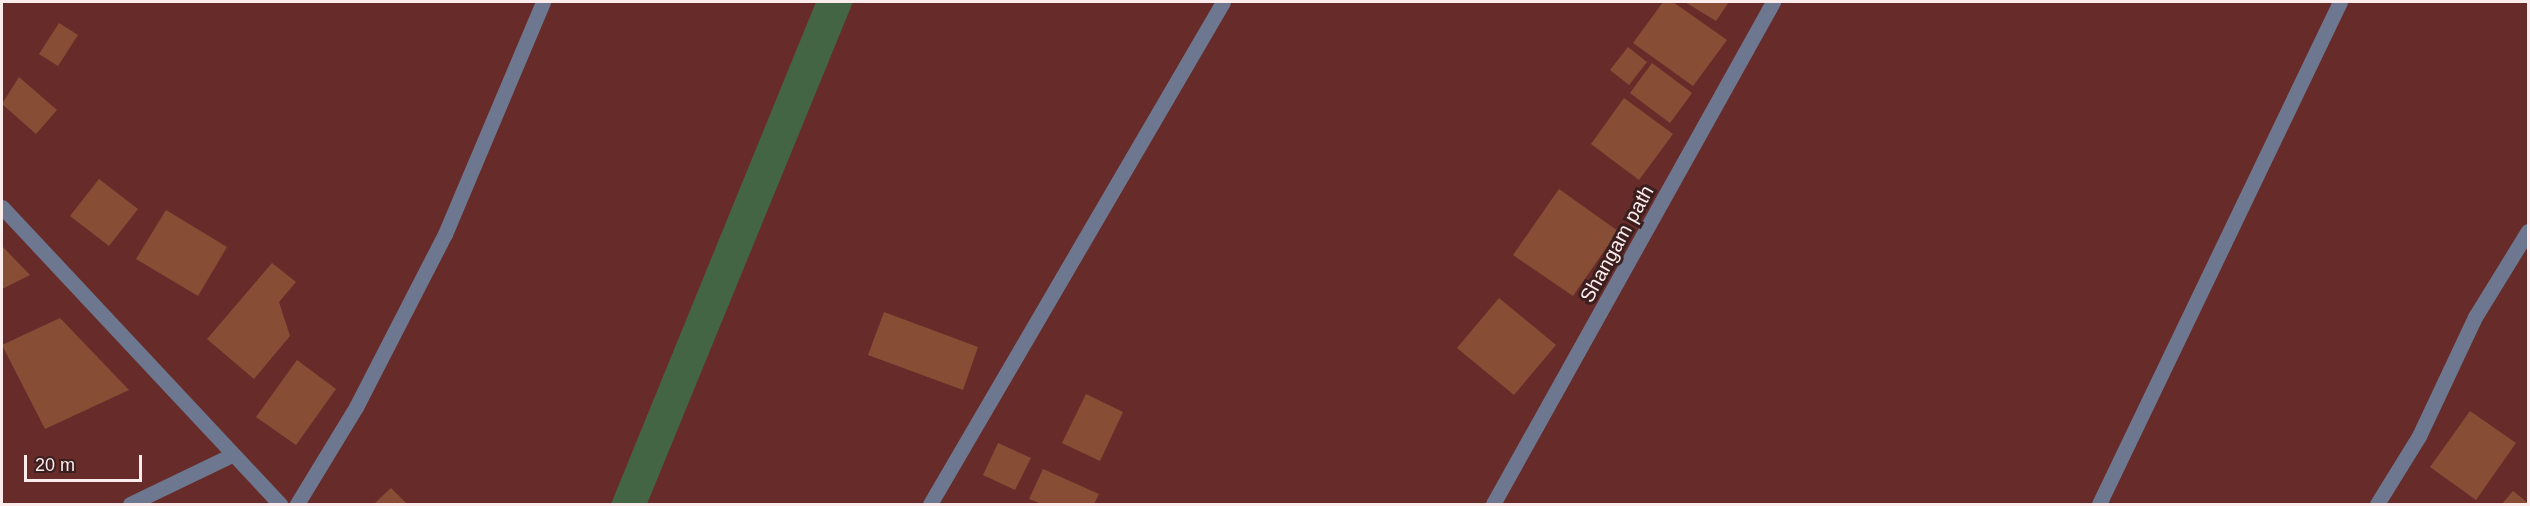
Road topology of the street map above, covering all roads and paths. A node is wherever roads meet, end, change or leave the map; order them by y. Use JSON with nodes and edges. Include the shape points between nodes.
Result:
{"nodes":[{"id":1,"x":543,"y":2,"type":"edge"},
{"id":2,"x":1223,"y":2,"type":"edge"},
{"id":3,"x":1773,"y":2,"type":"edge"},
{"id":4,"x":2340,"y":2,"type":"edge"},
{"id":5,"x":2,"y":207,"type":"edge"},
{"id":6,"x":2529,"y":231,"type":"edge"},
{"id":7,"x":232,"y":455,"type":"junction"},
{"id":8,"x":130,"y":504,"type":"edge"},
{"id":9,"x":280,"y":504,"type":"edge"},
{"id":10,"x":297,"y":504,"type":"edge"},
{"id":11,"x":930,"y":504,"type":"edge"},
{"id":12,"x":1493,"y":504,"type":"edge"},
{"id":13,"x":2099,"y":504,"type":"edge"},
{"id":14,"x":2377,"y":504,"type":"edge"}],
"edges":[{"from":1,"to":10,"type":"street","via":[[445,234],[356,407]]},
{"from":2,"to":11,"type":"street"},
{"from":3,"to":12,"type":"street","name":"Shangam path"},
{"from":4,"to":13,"type":"street"},
{"from":5,"to":7,"type":"street"},
{"from":6,"to":14,"type":"street","via":[[2475,317],[2420,436]]},
{"from":7,"to":8,"type":"street"},
{"from":7,"to":9,"type":"street"}]}
